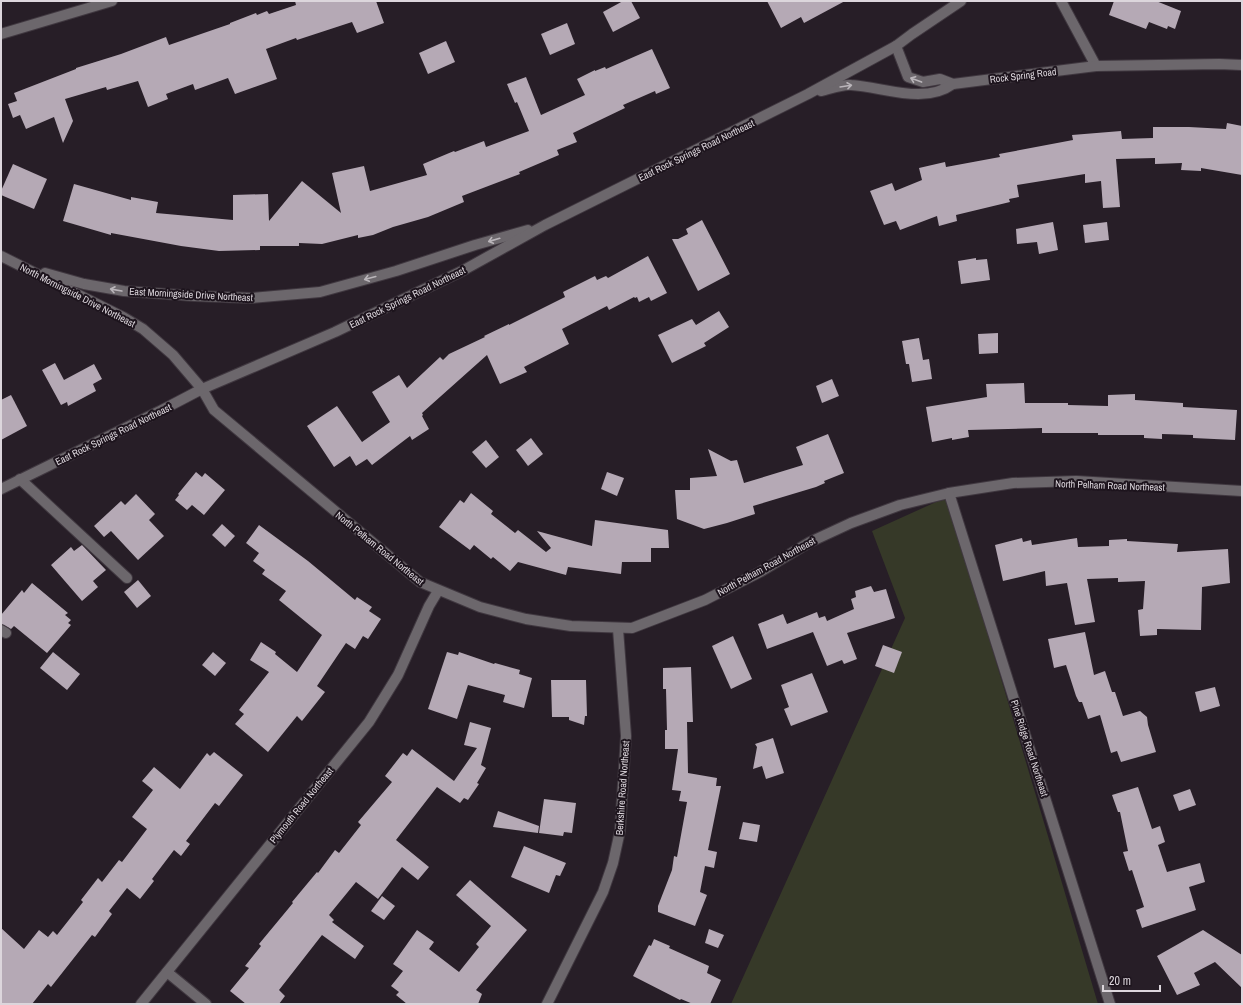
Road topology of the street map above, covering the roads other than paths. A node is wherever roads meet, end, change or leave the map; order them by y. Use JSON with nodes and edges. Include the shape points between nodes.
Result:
{"nodes":[{"id":1,"x":112,"y":1,"type":"edge"},
{"id":2,"x":961,"y":1,"type":"edge"},
{"id":3,"x":1061,"y":1,"type":"edge"},
{"id":4,"x":1,"y":34,"type":"edge"},
{"id":5,"x":896,"y":46,"type":"junction"},
{"id":6,"x":1242,"y":65,"type":"edge"},
{"id":7,"x":1096,"y":66,"type":"junction"},
{"id":8,"x":953,"y":84,"type":"junction"},
{"id":9,"x":808,"y":94,"type":"junction"},
{"id":10,"x":545,"y":225,"type":"junction"},
{"id":11,"x":1,"y":256,"type":"edge"},
{"id":12,"x":22,"y":266,"type":"junction"},
{"id":13,"x":202,"y":389,"type":"junction"},
{"id":14,"x":20,"y":479,"type":"junction"},
{"id":15,"x":1,"y":489,"type":"edge"},
{"id":16,"x":1242,"y":491,"type":"edge"},
{"id":17,"x":949,"y":493,"type":"junction"},
{"id":18,"x":127,"y":578,"type":"dead end"},
{"id":19,"x":438,"y":591,"type":"junction"},
{"id":20,"x":618,"y":629,"type":"junction"},
{"id":21,"x":167,"y":972,"type":"junction"},
{"id":22,"x":141,"y":1004,"type":"edge"},
{"id":23,"x":206,"y":1004,"type":"edge"},
{"id":24,"x":547,"y":1004,"type":"edge"},
{"id":25,"x":1110,"y":1004,"type":"edge"}],
"edges":[{"from":1,"to":4,"type":"street"},
{"from":2,"to":5,"type":"street"},
{"from":3,"to":7,"type":"street"},
{"from":8,"to":5,"type":"street","one_way":true,"via":[[940,79],[923,82],[908,77]]},
{"from":5,"to":9,"type":"street"},
{"from":6,"to":7,"type":"street","name":"Rock Spring Road"},
{"from":7,"to":8,"type":"street","name":"Rock Spring Road"},
{"from":9,"to":8,"type":"street","name":"Rock Spring Road","one_way":true,"via":[[850,84],[898,92],[925,93],[944,90]]},
{"from":9,"to":10,"type":"street","name":"East Rock Springs Road Northeast"},
{"from":10,"to":12,"type":"street","name":"East Morningside Drive Northeast","one_way":true,"via":[[320,292],[252,298],[124,291],[84,284]]},
{"from":10,"to":13,"type":"street","name":"East Rock Springs Road Northeast","via":[[462,271],[342,328]]},
{"from":11,"to":12,"type":"street","name":"North Morningside Drive Northeast"},
{"from":12,"to":13,"type":"street","name":"North Morningside Drive Northeast","via":[[143,329],[173,355]]},
{"from":13,"to":14,"type":"street","name":"East Rock Springs Road Northeast"},
{"from":13,"to":19,"type":"street","name":"North Pelham Road Northeast","via":[[214,410],[420,582]]},
{"from":14,"to":15,"type":"street","name":"East Rock Springs Road Northeast"},
{"from":14,"to":18,"type":"street"},
{"from":16,"to":17,"type":"street","name":"North Pelham Road Northeast","via":[[1076,481],[1013,483]]},
{"from":17,"to":20,"type":"street","name":"North Pelham Road Northeast","via":[[900,505],[850,523],[705,600],[632,628]]},
{"from":17,"to":25,"type":"street","name":"Pine Ridge Road Northeast"},
{"from":19,"to":20,"type":"street","name":"North Pelham Road Northeast","via":[[480,607],[526,619],[571,626]]},
{"from":19,"to":21,"type":"street","name":"Plymouth Road Northeast","via":[[398,675],[369,722]]},
{"from":20,"to":24,"type":"street","name":"Berkshire Road Northeast","via":[[626,736],[620,831],[603,892]]},
{"from":21,"to":22,"type":"street","name":"Plymouth Road Northeast"},
{"from":21,"to":23,"type":"street"}]}
